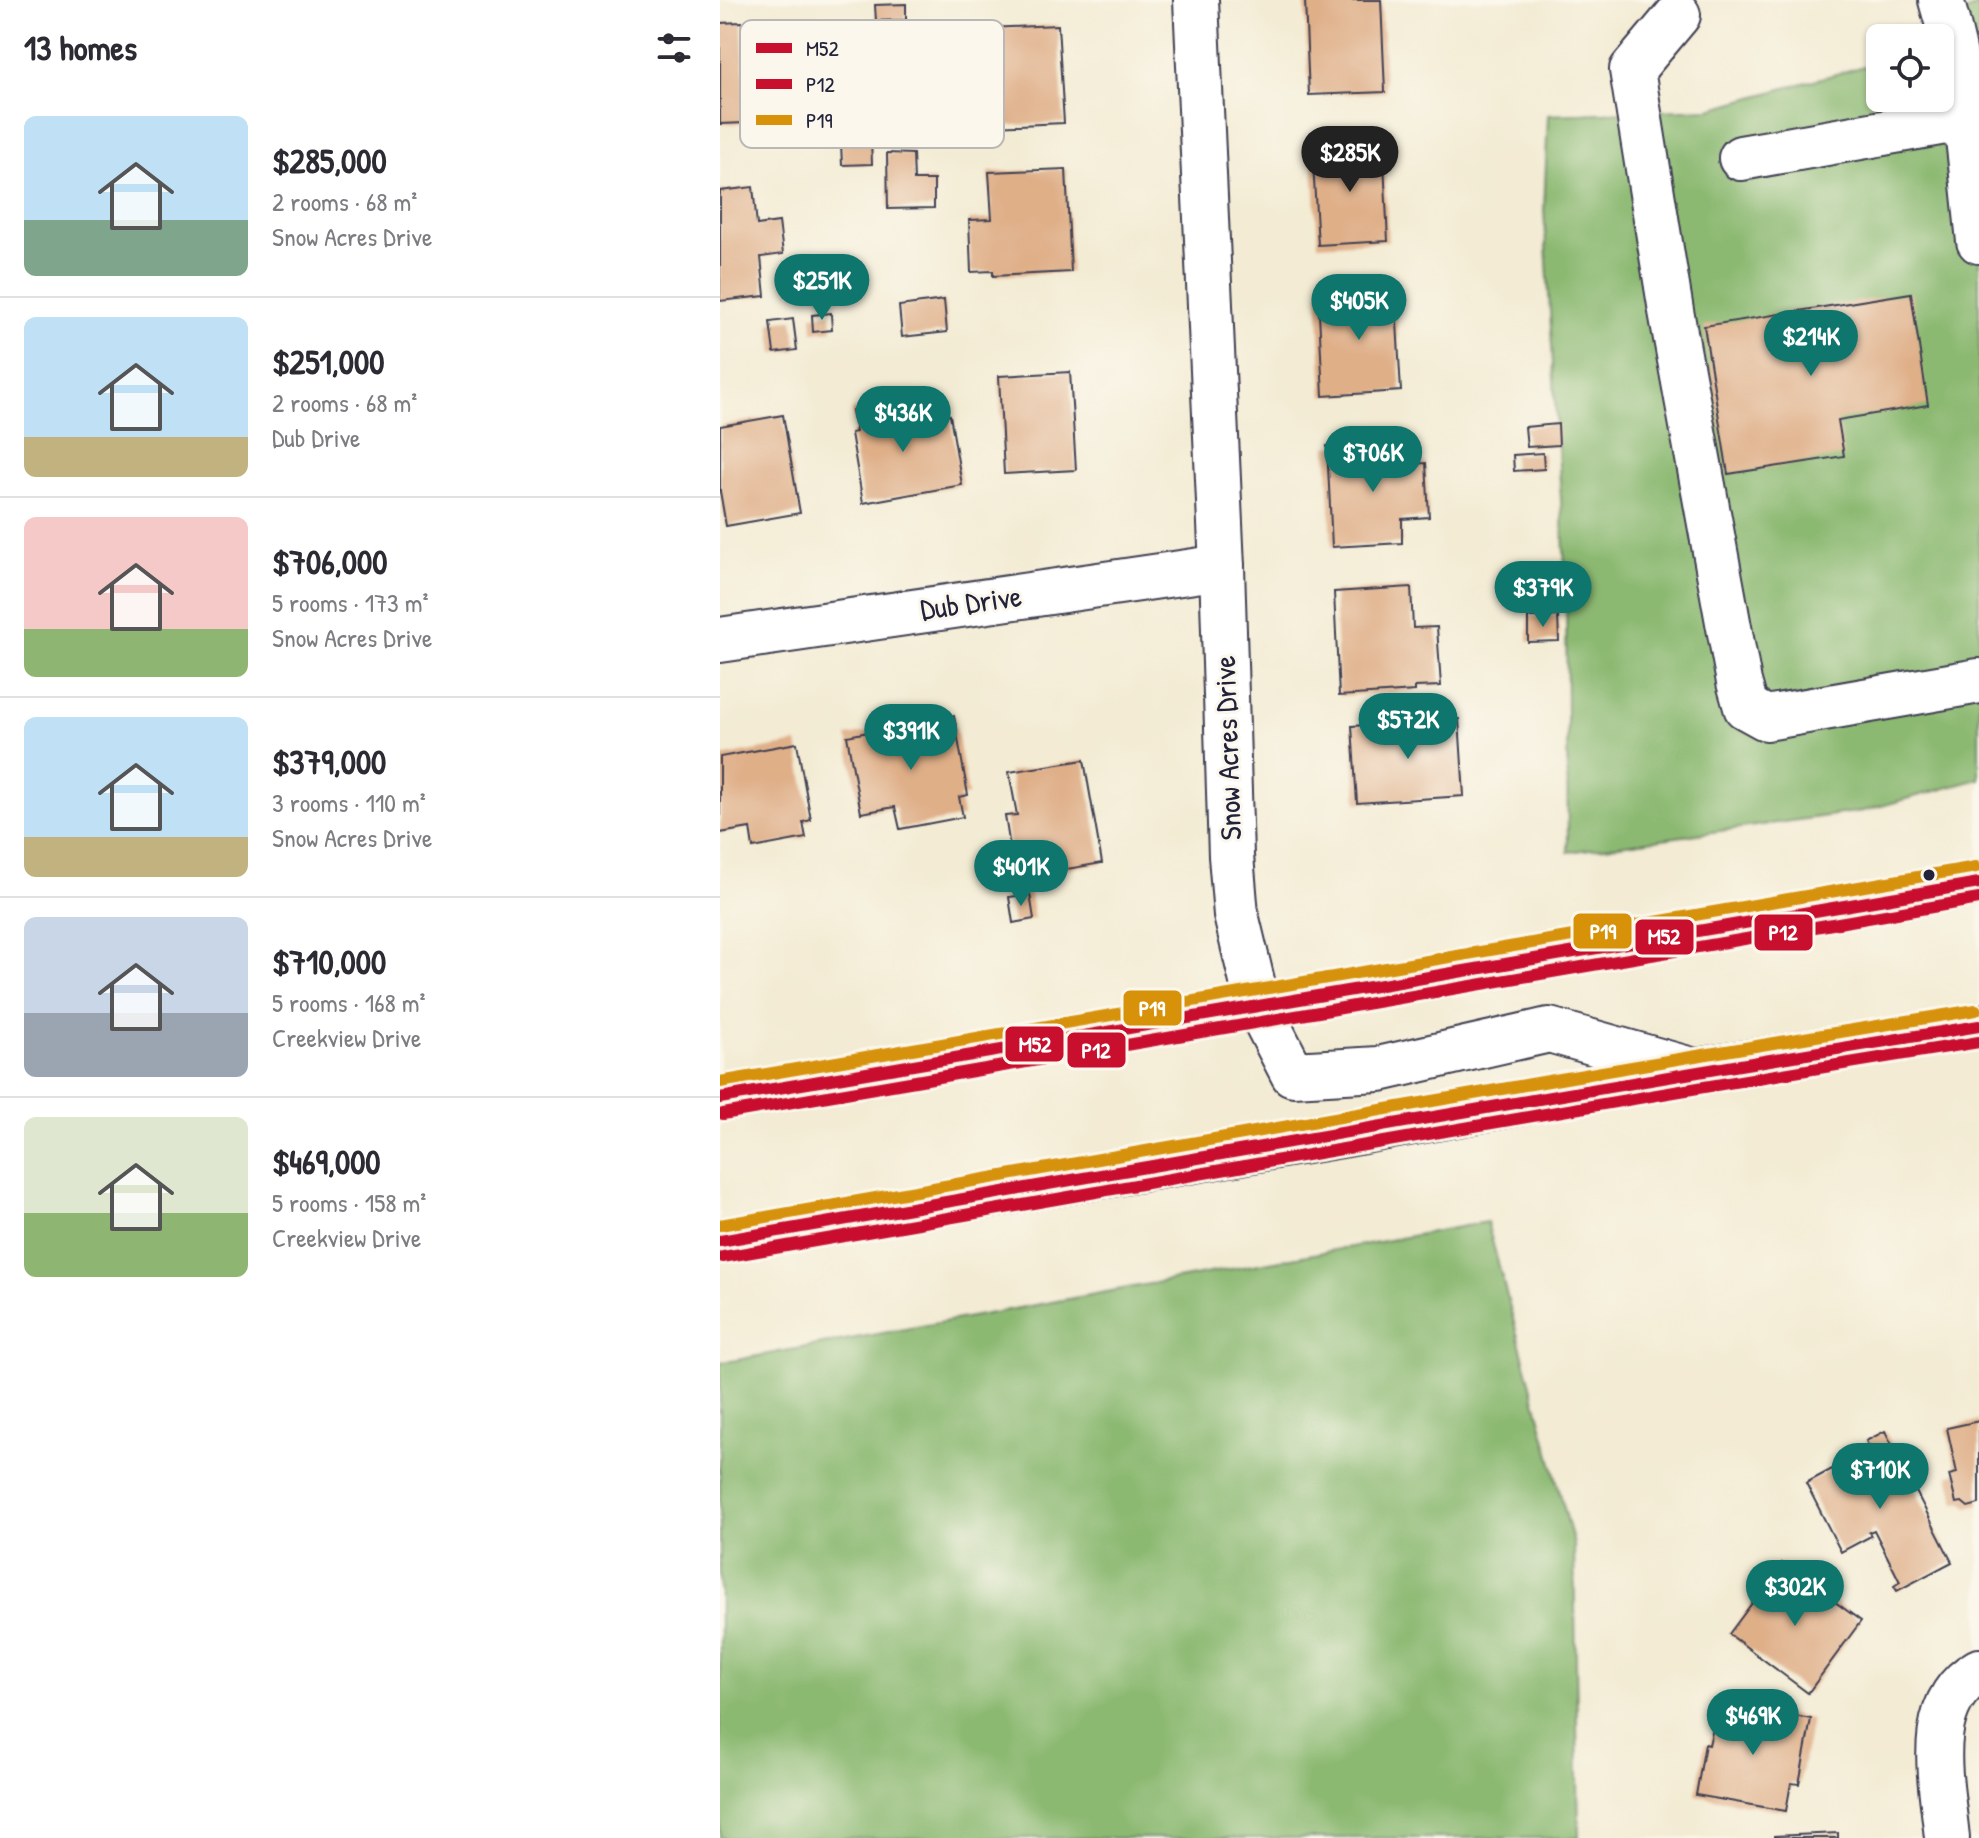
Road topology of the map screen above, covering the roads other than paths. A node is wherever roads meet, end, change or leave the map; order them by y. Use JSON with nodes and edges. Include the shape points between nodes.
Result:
{"nodes":[{"id":1,"x":1196,"y":0,"type":"edge"},
{"id":2,"x":1941,"y":0,"type":"edge"},
{"id":3,"x":1678,"y":15,"type":"dead end"},
{"id":4,"x":1972,"y":117,"type":"edge"},
{"id":5,"x":1741,"y":158,"type":"dead end"},
{"id":6,"x":1979,"y":241,"type":"edge"},
{"id":7,"x":1222,"y":567,"type":"junction"},
{"id":8,"x":720,"y":640,"type":"edge"},
{"id":9,"x":1979,"y":681,"type":"edge"},
{"id":10,"x":1979,"y":883,"type":"edge"},
{"id":11,"x":1258,"y":1006,"type":"junction"},
{"id":12,"x":1979,"y":1026,"type":"edge"},
{"id":13,"x":1695,"y":1071,"type":"junction"},
{"id":14,"x":720,"y":1098,"type":"edge"},
{"id":15,"x":720,"y":1241,"type":"edge"},
{"id":16,"x":1979,"y":1671,"type":"edge"},
{"id":17,"x":1947,"y":1838,"type":"edge"}],
"edges":[{"from":1,"to":7,"type":"street","name":"Snow Acres Drive"},
{"from":2,"to":4,"type":"street"},
{"from":3,"to":9,"type":"street","via":[[1632,70],[1671,311],[1746,707],[1766,718]]},
{"from":4,"to":5,"type":"street"},
{"from":4,"to":6,"type":"street"},
{"from":7,"to":8,"type":"street","name":"Dub Drive"},
{"from":7,"to":11,"type":"street","name":"Snow Acres Drive","via":[[1231,856],[1236,915]]},
{"from":10,"to":11,"type":"main road"},
{"from":11,"to":13,"type":"street","name":"Snow Acres Drive","via":[[1293,1074],[1379,1069],[1549,1030]]},
{"from":11,"to":14,"type":"main road"},
{"from":12,"to":13,"type":"main road"},
{"from":13,"to":15,"type":"main road"},
{"from":16,"to":17,"type":"street","via":[[1955,1690],[1939,1737]]}]}
